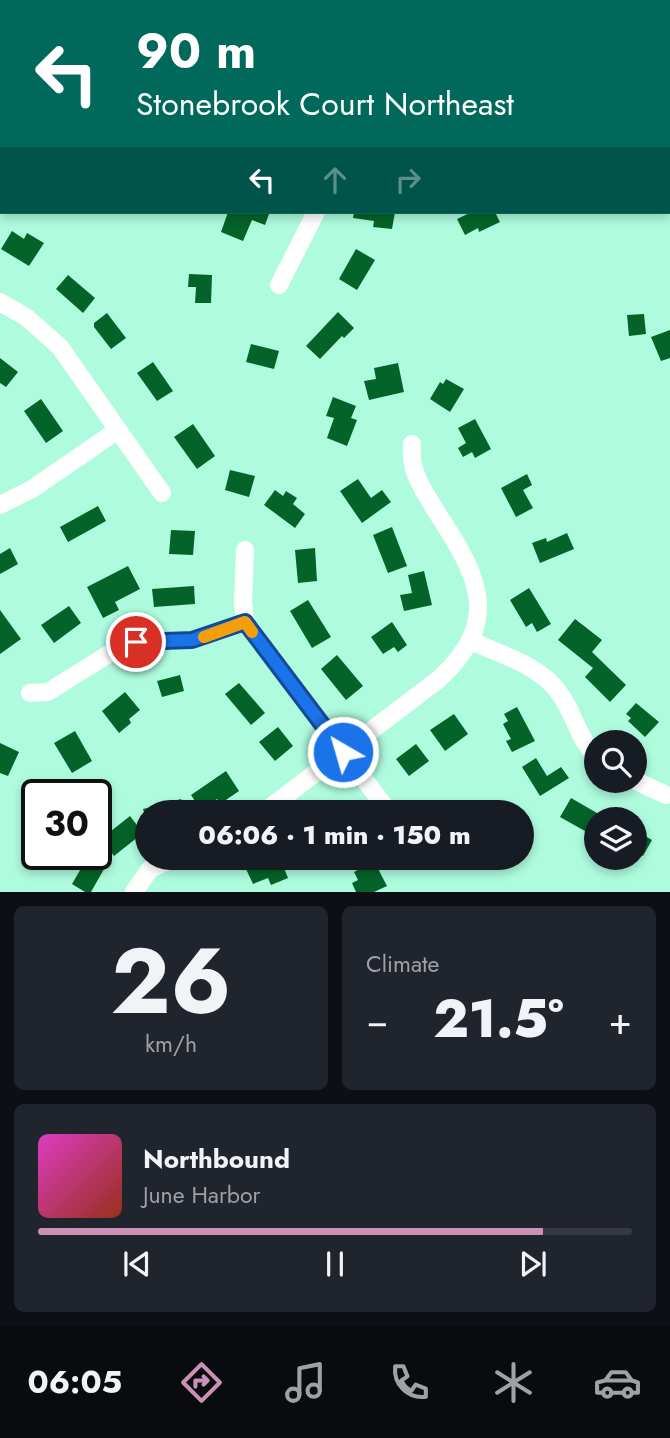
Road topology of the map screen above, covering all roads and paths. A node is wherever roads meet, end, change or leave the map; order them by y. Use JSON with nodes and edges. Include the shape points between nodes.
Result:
{"nodes":[{"id":1,"x":315,"y":214,"type":"edge"},
{"id":2,"x":279,"y":285,"type":"dead end"},
{"id":3,"x":0,"y":302,"type":"edge"},
{"id":4,"x":118,"y":430,"type":"junction"},
{"id":5,"x":412,"y":444,"type":"dead end"},
{"id":6,"x":162,"y":493,"type":"dead end"},
{"id":7,"x":0,"y":505,"type":"edge"},
{"id":8,"x":245,"y":550,"type":"dead end"},
{"id":9,"x":245,"y":622,"type":"junction"},
{"id":10,"x":471,"y":641,"type":"junction"},
{"id":11,"x":30,"y":693,"type":"dead end"},
{"id":12,"x":584,"y":742,"type":"edge"},
{"id":13,"x":343,"y":752,"type":"junction"},
{"id":14,"x":647,"y":786,"type":"edge"},
{"id":15,"x":666,"y":796,"type":"dead end"},
{"id":16,"x":280,"y":800,"type":"edge"},
{"id":17,"x":380,"y":800,"type":"edge"},
{"id":18,"x":149,"y":870,"type":"edge"},
{"id":19,"x":134,"y":892,"type":"edge"}],
"edges":[{"from":1,"to":2,"type":"street"},
{"from":3,"to":4,"type":"street","via":[[26,317],[60,348]]},
{"from":4,"to":6,"type":"street"},
{"from":4,"to":7,"type":"street","via":[[32,489]]},
{"from":5,"to":10,"type":"street","via":[[415,478],[462,551],[475,582],[478,611]]},
{"from":8,"to":9,"type":"street"},
{"from":9,"to":11,"type":"street","via":[[192,640],[136,642],[107,654],[48,692]]},
{"from":9,"to":13,"type":"street"},
{"from":10,"to":12,"type":"street","via":[[550,681]]},
{"from":10,"to":13,"type":"street","via":[[439,679]]},
{"from":13,"to":16,"type":"street"},
{"from":13,"to":17,"type":"street"},
{"from":14,"to":15,"type":"street"},
{"from":18,"to":19,"type":"street"}]}
